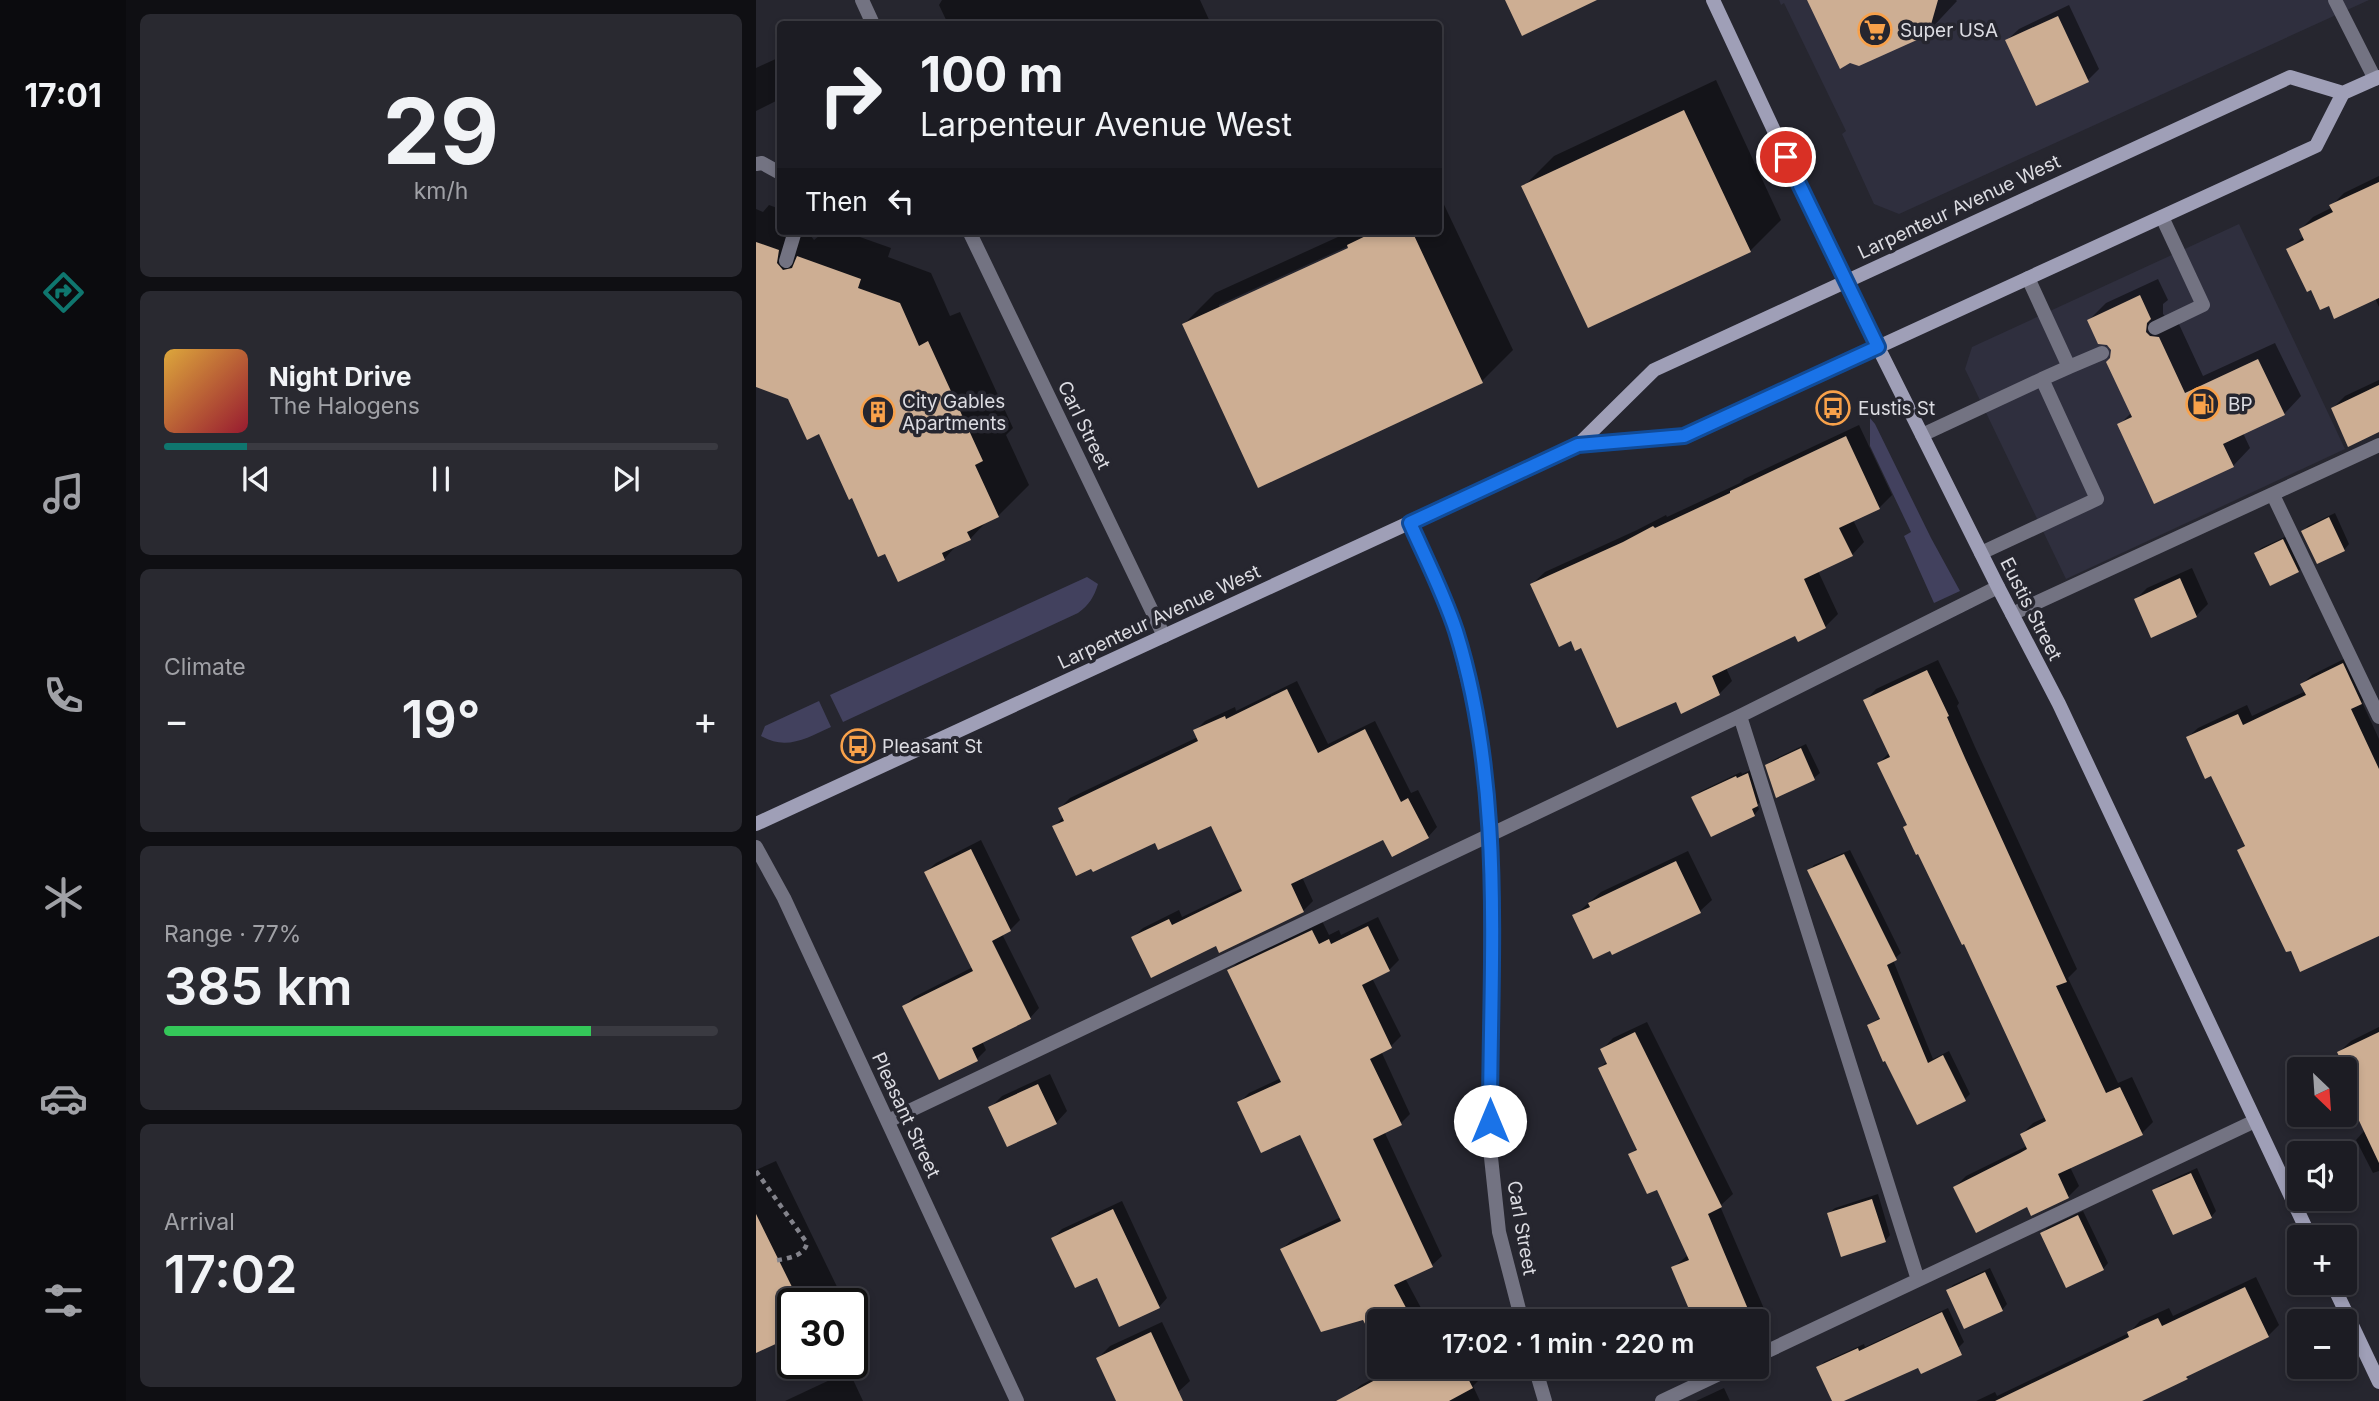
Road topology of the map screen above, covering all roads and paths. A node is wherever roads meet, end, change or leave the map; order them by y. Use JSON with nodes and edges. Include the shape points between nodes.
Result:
{"nodes":[{"id":1,"x":862,"y":0,"type":"edge"},
{"id":2,"x":1713,"y":0,"type":"edge"},
{"id":3,"x":2335,"y":0,"type":"edge"},
{"id":4,"x":872,"y":21,"type":"edge"},
{"id":5,"x":2377,"y":78,"type":"edge"},
{"id":6,"x":2343,"y":93,"type":"junction"},
{"id":7,"x":756,"y":164,"type":"edge"},
{"id":8,"x":777,"y":171,"type":"edge"},
{"id":9,"x":2162,"y":217,"type":"junction"},
{"id":10,"x":794,"y":235,"type":"edge"},
{"id":11,"x":971,"y":235,"type":"edge"},
{"id":12,"x":786,"y":261,"type":"dead end"},
{"id":13,"x":2028,"y":278,"type":"junction"},
{"id":14,"x":1846,"y":280,"type":"junction"},
{"id":15,"x":2155,"y":328,"type":"dead end"},
{"id":16,"x":1878,"y":347,"type":"junction"},
{"id":17,"x":2102,"y":353,"type":"dead end"},
{"id":18,"x":2069,"y":368,"type":"junction"},
{"id":19,"x":2042,"y":379,"type":"junction"},
{"id":20,"x":1922,"y":435,"type":"junction"},
{"id":21,"x":1578,"y":445,"type":"junction"},
{"id":22,"x":2379,"y":445,"type":"edge"},
{"id":23,"x":2273,"y":495,"type":"junction"},
{"id":24,"x":1410,"y":523,"type":"junction"},
{"id":25,"x":1981,"y":553,"type":"junction"},
{"id":26,"x":1998,"y":587,"type":"junction"},
{"id":27,"x":2012,"y":614,"type":"junction"},
{"id":28,"x":1164,"y":636,"type":"junction"},
{"id":29,"x":1740,"y":716,"type":"junction"},
{"id":30,"x":2379,"y":717,"type":"edge"},
{"id":31,"x":756,"y":824,"type":"edge"},
{"id":32,"x":1491,"y":835,"type":"junction"},
{"id":33,"x":756,"y":847,"type":"edge"},
{"id":34,"x":888,"y":1121,"type":"junction"},
{"id":35,"x":2255,"y":1121,"type":"junction"},
{"id":36,"x":756,"y":1171,"type":"edge"},
{"id":37,"x":2305,"y":1225,"type":"edge"},
{"id":38,"x":774,"y":1261,"type":"dead end"},
{"id":39,"x":1918,"y":1280,"type":"junction"},
{"id":40,"x":2338,"y":1295,"type":"edge"},
{"id":41,"x":1519,"y":1309,"type":"edge"},
{"id":42,"x":1769,"y":1350,"type":"edge"},
{"id":43,"x":1539,"y":1379,"type":"edge"},
{"id":44,"x":1709,"y":1379,"type":"edge"},
{"id":45,"x":2379,"y":1382,"type":"edge"},
{"id":46,"x":1017,"y":1401,"type":"edge"},
{"id":47,"x":1545,"y":1401,"type":"edge"},
{"id":48,"x":1662,"y":1401,"type":"edge"}],
"edges":[{"from":1,"to":4,"type":"street"},
{"from":2,"to":14,"type":"main road","name":"Eustis Street"},
{"from":3,"to":5,"type":"street"},
{"from":5,"to":6,"type":"main road"},
{"from":6,"to":9,"type":"main road","name":"Larpenteur Avenue West","via":[[2316,146]]},
{"from":6,"to":14,"type":"main road","name":"Larpenteur Avenue West","via":[[2290,77]]},
{"from":7,"to":8,"type":"street"},
{"from":9,"to":13,"type":"main road","name":"Larpenteur Avenue West"},
{"from":9,"to":15,"type":"street","via":[[2203,305]]},
{"from":10,"to":12,"type":"street"},
{"from":11,"to":28,"type":"street","name":"Carl Street"},
{"from":13,"to":16,"type":"main road","name":"Larpenteur Avenue West"},
{"from":13,"to":18,"type":"street"},
{"from":14,"to":16,"type":"main road","name":"Eustis Street"},
{"from":14,"to":21,"type":"main road","name":"Larpenteur Avenue West","via":[[1654,370]]},
{"from":16,"to":20,"type":"main road","name":"Eustis Street"},
{"from":16,"to":21,"type":"main road","name":"Larpenteur Avenue West","via":[[1684,436]]},
{"from":17,"to":18,"type":"street"},
{"from":18,"to":19,"type":"street"},
{"from":19,"to":20,"type":"street"},
{"from":19,"to":25,"type":"street","via":[[2097,499]]},
{"from":20,"to":25,"type":"main road","name":"Eustis Street"},
{"from":21,"to":24,"type":"main road","name":"Larpenteur Avenue West"},
{"from":22,"to":23,"type":"street"},
{"from":23,"to":27,"type":"street"},
{"from":23,"to":30,"type":"street"},
{"from":24,"to":28,"type":"main road","name":"Larpenteur Avenue West"},
{"from":24,"to":32,"type":"street","name":"Carl Street","via":[[1447,604],[1461,649],[1483,758]]},
{"from":25,"to":26,"type":"main road","name":"Eustis Street"},
{"from":26,"to":27,"type":"main road","name":"Eustis Street"},
{"from":26,"to":29,"type":"street"},
{"from":27,"to":35,"type":"main road","name":"Eustis Street"},
{"from":28,"to":31,"type":"main road","name":"Larpenteur Avenue West"},
{"from":29,"to":32,"type":"street"},
{"from":29,"to":39,"type":"street"},
{"from":32,"to":34,"type":"street"},
{"from":32,"to":41,"type":"street","name":"Carl Street","via":[[1490,1147],[1499,1232]]},
{"from":33,"to":34,"type":"street","name":"Pleasant Street"},
{"from":34,"to":46,"type":"street","name":"Pleasant Street"},
{"from":35,"to":37,"type":"main road","name":"Eustis Street"},
{"from":35,"to":39,"type":"street"},
{"from":36,"to":38,"type":"path","via":[[807,1243],[801,1254]]},
{"from":39,"to":42,"type":"street"},
{"from":40,"to":45,"type":"main road"},
{"from":43,"to":47,"type":"street"},
{"from":44,"to":48,"type":"street"}]}
